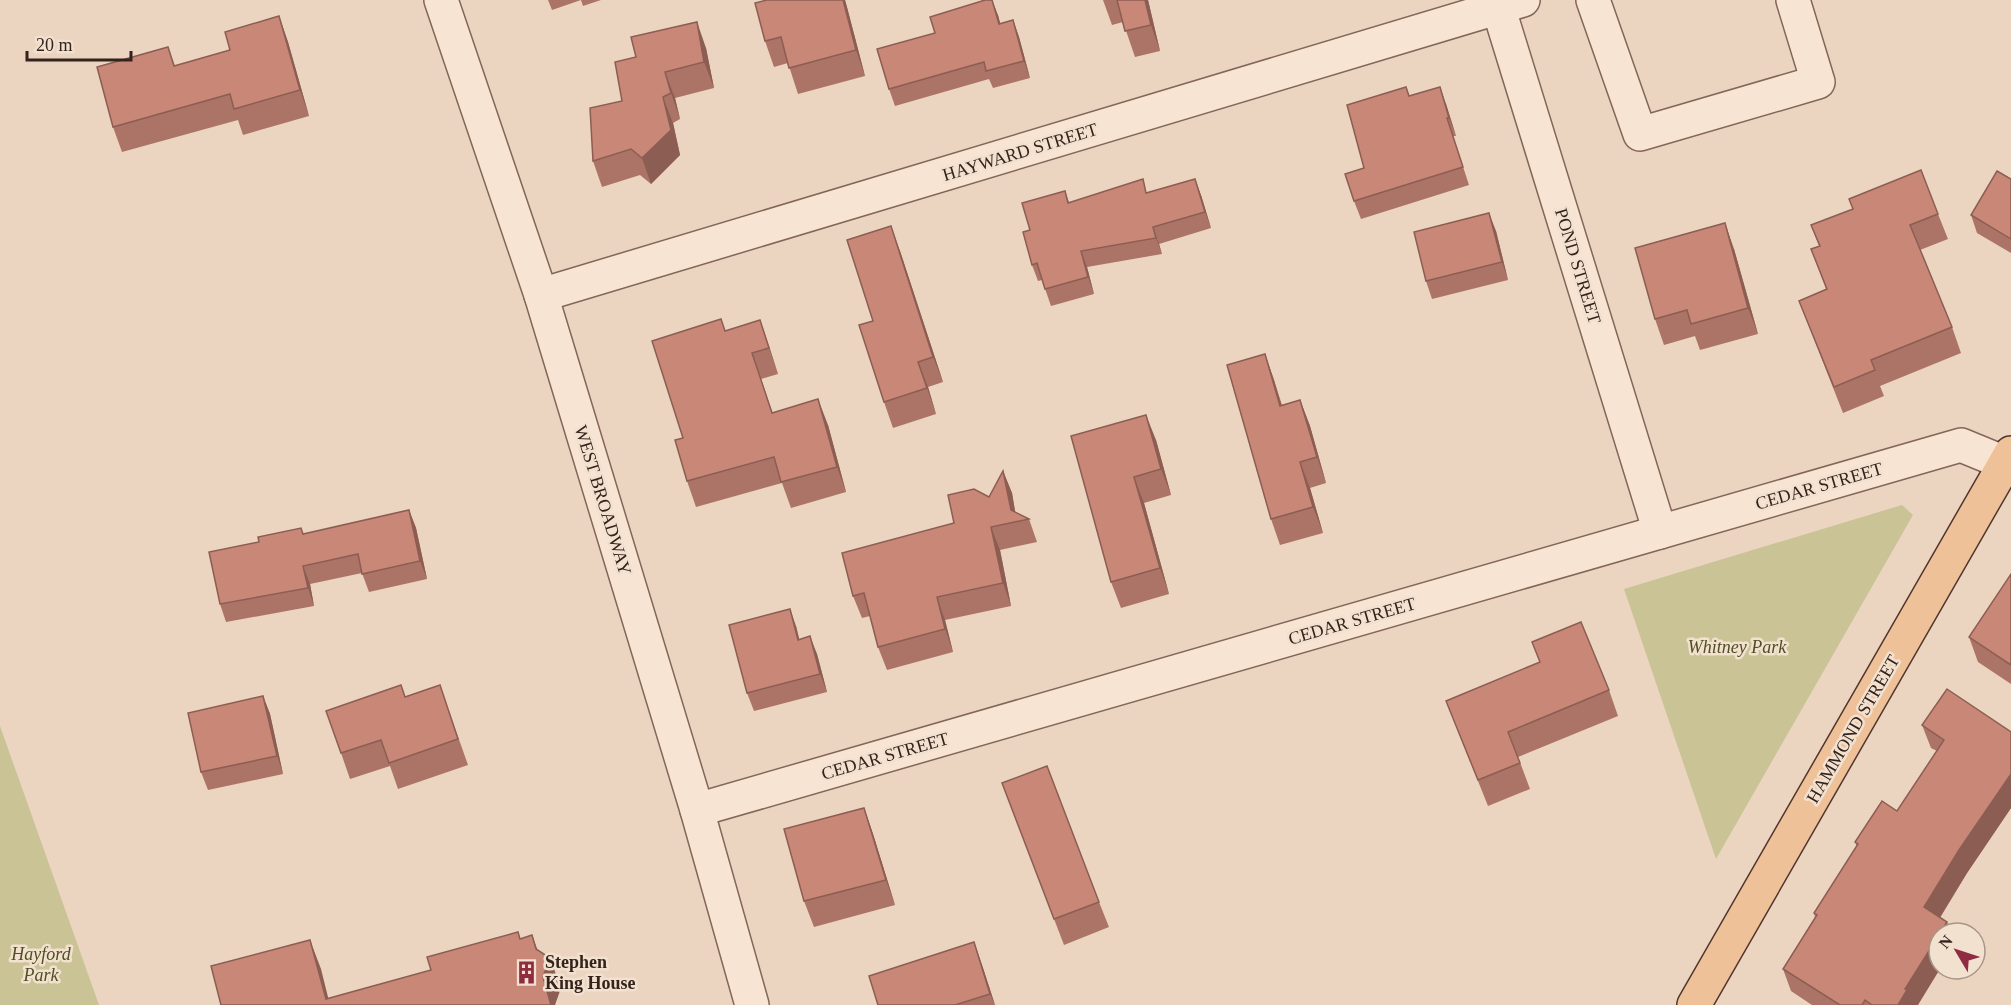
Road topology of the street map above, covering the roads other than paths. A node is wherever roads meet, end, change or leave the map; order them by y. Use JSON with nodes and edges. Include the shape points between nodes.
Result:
{"nodes":[{"id":1,"x":441,"y":0,"type":"edge"},
{"id":2,"x":1593,"y":0,"type":"edge"},
{"id":3,"x":1793,"y":0,"type":"edge"},
{"id":4,"x":1506,"y":3,"type":"edge"},
{"id":5,"x":540,"y":295,"type":"junction"},
{"id":6,"x":2008,"y":458,"type":"edge"},
{"id":7,"x":1660,"y":532,"type":"junction"},
{"id":8,"x":697,"y":810,"type":"junction"},
{"id":9,"x":752,"y":1005,"type":"edge"},
{"id":10,"x":1694,"y":1005,"type":"edge"}],
"edges":[{"from":1,"to":5,"type":"street","name":"WEST BROADWAY"},
{"from":2,"to":3,"type":"street","via":[[1640,134],[1818,82]]},
{"from":4,"to":5,"type":"street","name":"HAYWARD STREET"},
{"from":4,"to":7,"type":"street","name":"POND STREET"},
{"from":5,"to":8,"type":"street","name":"WEST BROADWAY"},
{"from":6,"to":7,"type":"street","name":"CEDAR STREET","via":[[1960,445]]},
{"from":6,"to":10,"type":"main road","name":"HAMMOND STREET"},
{"from":7,"to":8,"type":"street","name":"CEDAR STREET"},
{"from":8,"to":9,"type":"street","name":"WEST BROADWAY"}]}
